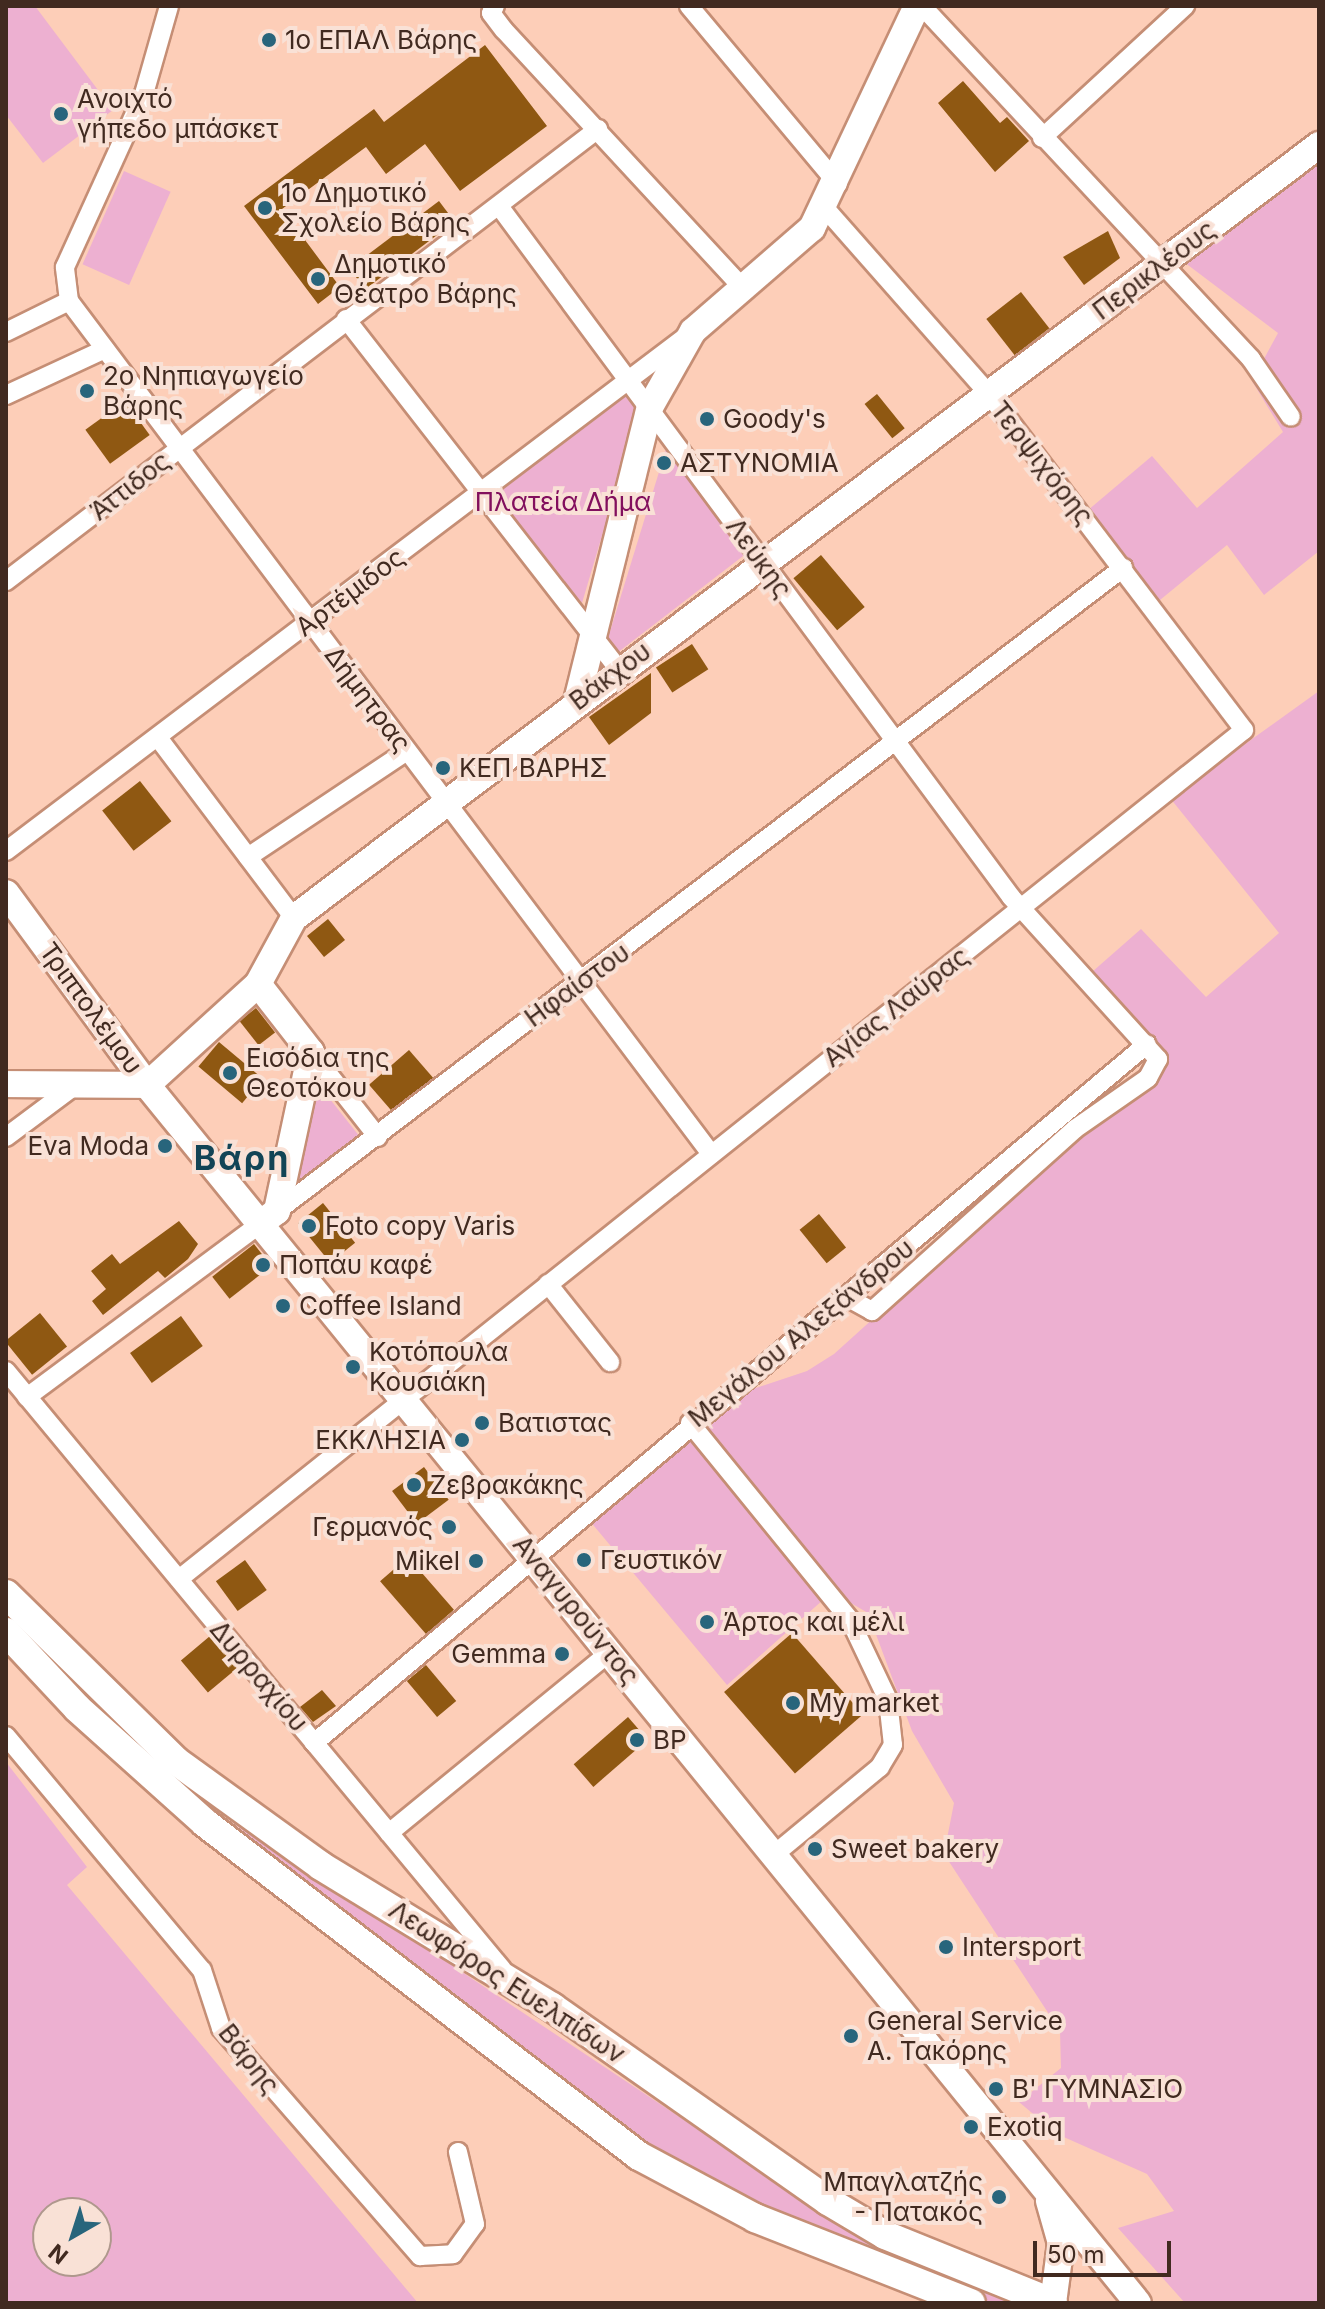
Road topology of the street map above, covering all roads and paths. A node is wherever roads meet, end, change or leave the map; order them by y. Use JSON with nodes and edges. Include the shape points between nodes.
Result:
{"nodes":[{"id":1,"x":169,"y":6,"type":"edge"},
{"id":2,"x":689,"y":6,"type":"edge"},
{"id":3,"x":919,"y":6,"type":"edge"},
{"id":4,"x":1185,"y":6,"type":"edge"},
{"id":5,"x":493,"y":10,"type":"edge"},
{"id":6,"x":598,"y":129,"type":"junction"},
{"id":7,"x":1042,"y":138,"type":"junction"},
{"id":8,"x":1319,"y":145,"type":"edge"},
{"id":9,"x":838,"y":184,"type":"junction"},
{"id":10,"x":499,"y":206,"type":"junction"},
{"id":11,"x":825,"y":208,"type":"junction"},
{"id":12,"x":1158,"y":267,"type":"junction"},
{"id":13,"x":742,"y":287,"type":"junction"},
{"id":14,"x":69,"y":301,"type":"junction"},
{"id":15,"x":346,"y":319,"type":"junction"},
{"id":16,"x":693,"y":331,"type":"junction"},
{"id":17,"x":6,"y":332,"type":"edge"},
{"id":18,"x":105,"y":349,"type":"junction"},
{"id":19,"x":629,"y":381,"type":"junction"},
{"id":20,"x":988,"y":393,"type":"junction"},
{"id":21,"x":6,"y":395,"type":"edge"},
{"id":22,"x":650,"y":407,"type":"junction"},
{"id":23,"x":1291,"y":417,"type":"dead end"},
{"id":24,"x":179,"y":448,"type":"junction"},
{"id":25,"x":481,"y":492,"type":"junction"},
{"id":26,"x":761,"y":563,"type":"junction"},
{"id":27,"x":1123,"y":568,"type":"junction"},
{"id":28,"x":6,"y":581,"type":"edge"},
{"id":29,"x":310,"y":622,"type":"junction"},
{"id":30,"x":593,"y":638,"type":"junction"},
{"id":31,"x":619,"y":670,"type":"junction"},
{"id":32,"x":577,"y":701,"type":"junction"},
{"id":33,"x":1244,"y":730,"type":"joint"},
{"id":34,"x":159,"y":739,"type":"junction"},
{"id":35,"x":896,"y":742,"type":"junction"},
{"id":36,"x":407,"y":751,"type":"junction"},
{"id":37,"x":445,"y":801,"type":"junction"},
{"id":38,"x":6,"y":851,"type":"edge"},
{"id":39,"x":248,"y":857,"type":"junction"},
{"id":40,"x":6,"y":893,"type":"edge"},
{"id":41,"x":1023,"y":906,"type":"junction"},
{"id":42,"x":294,"y":918,"type":"junction"},
{"id":43,"x":582,"y":983,"type":"junction"},
{"id":44,"x":258,"y":984,"type":"junction"},
{"id":45,"x":1147,"y":1044,"type":"junction"},
{"id":46,"x":311,"y":1052,"type":"junction"},
{"id":47,"x":6,"y":1084,"type":"edge"},
{"id":48,"x":77,"y":1084,"type":"junction"},
{"id":49,"x":147,"y":1085,"type":"junction"},
{"id":50,"x":6,"y":1137,"type":"edge"},
{"id":51,"x":378,"y":1137,"type":"junction"},
{"id":52,"x":711,"y":1154,"type":"junction"},
{"id":53,"x":268,"y":1217,"type":"junction"},
{"id":54,"x":548,"y":1284,"type":"junction"},
{"id":55,"x":849,"y":1298,"type":"junction"},
{"id":56,"x":610,"y":1362,"type":"dead end"},
{"id":57,"x":6,"y":1371,"type":"edge"},
{"id":58,"x":27,"y":1397,"type":"junction"},
{"id":59,"x":403,"y":1399,"type":"junction"},
{"id":60,"x":690,"y":1423,"type":"junction"},
{"id":61,"x":533,"y":1557,"type":"junction"},
{"id":62,"x":179,"y":1579,"type":"junction"},
{"id":63,"x":6,"y":1594,"type":"edge"},
{"id":64,"x":6,"y":1632,"type":"edge"},
{"id":65,"x":610,"y":1652,"type":"junction"},
{"id":66,"x":6,"y":1736,"type":"edge"},
{"id":67,"x":314,"y":1743,"type":"junction"},
{"id":68,"x":389,"y":1833,"type":"junction"},
{"id":69,"x":776,"y":1853,"type":"junction"},
{"id":70,"x":512,"y":1982,"type":"junction"},
{"id":71,"x":458,"y":2152,"type":"dead end"},
{"id":72,"x":1035,"y":2169,"type":"junction"},
{"id":73,"x":971,"y":2303,"type":"edge"},
{"id":74,"x":1053,"y":2303,"type":"edge"},
{"id":75,"x":1138,"y":2303,"type":"edge"}],
"edges":[{"from":1,"to":14,"type":"street","via":[[144,94],[65,267]]},
{"from":2,"to":9,"type":"street"},
{"from":3,"to":7,"type":"street"},
{"from":3,"to":9,"type":"main road"},
{"from":4,"to":7,"type":"street"},
{"from":5,"to":6,"type":"street"},
{"from":6,"to":10,"type":"street","name":"Άττιδος"},
{"from":6,"to":13,"type":"street"},
{"from":7,"to":12,"type":"street"},
{"from":8,"to":12,"type":"main road","name":"Περικλέους"},
{"from":9,"to":11,"type":"main road"},
{"from":10,"to":15,"type":"street","name":"Άττιδος"},
{"from":10,"to":19,"type":"street","name":"Λεύκης"},
{"from":11,"to":13,"type":"main road","via":[[792,247]]},
{"from":11,"to":20,"type":"street","name":"Τερψιχόρης"},
{"from":12,"to":20,"type":"main road","name":"Περικλέους"},
{"from":12,"to":23,"type":"street","via":[[1251,359]]},
{"from":13,"to":16,"type":"main road"},
{"from":14,"to":17,"type":"street"},
{"from":14,"to":18,"type":"street","name":"Δήμητρας"},
{"from":15,"to":24,"type":"street","name":"Άττιδος"},
{"from":15,"to":25,"type":"street"},
{"from":16,"to":19,"type":"street","name":"Αρτέμιδος"},
{"from":16,"to":22,"type":"main road"},
{"from":18,"to":21,"type":"street"},
{"from":18,"to":24,"type":"street","name":"Δήμητρας"},
{"from":19,"to":22,"type":"street","name":"Λεύκης"},
{"from":19,"to":25,"type":"street","name":"Αρτέμιδος"},
{"from":20,"to":26,"type":"main road","name":"Βάκχου"},
{"from":20,"to":27,"type":"street","name":"Τερψιχόρης"},
{"from":22,"to":26,"type":"street","name":"Λεύκης"},
{"from":22,"to":30,"type":"main road"},
{"from":24,"to":28,"type":"street","name":"Άττιδος"},
{"from":24,"to":29,"type":"street","name":"Δήμητρας"},
{"from":25,"to":29,"type":"street","name":"Αρτέμιδος"},
{"from":25,"to":30,"type":"street"},
{"from":26,"to":31,"type":"main road","name":"Βάκχου"},
{"from":26,"to":35,"type":"street","name":"Λεύκης"},
{"from":27,"to":33,"type":"street","name":"Τερψιχόρης"},
{"from":27,"to":35,"type":"street","name":"Ηφαίστου"},
{"from":29,"to":34,"type":"street","name":"Αρτέμιδος"},
{"from":29,"to":36,"type":"street","name":"Δήμητρας"},
{"from":30,"to":31,"type":"street"},
{"from":30,"to":32,"type":"main road"},
{"from":31,"to":32,"type":"main road","name":"Βάκχου"},
{"from":32,"to":37,"type":"main road","name":"Βάκχου"},
{"from":33,"to":41,"type":"street","name":"Αγίας Λαύρας"},
{"from":34,"to":38,"type":"street","name":"Αρτέμιδος"},
{"from":34,"to":39,"type":"street"},
{"from":35,"to":41,"type":"street","name":"Λεύκης"},
{"from":35,"to":43,"type":"street","name":"Ηφαίστου"},
{"from":36,"to":37,"type":"street","name":"Δήμητρας"},
{"from":36,"to":39,"type":"street"},
{"from":37,"to":42,"type":"main road","name":"Βάκχου"},
{"from":37,"to":43,"type":"street","name":"Δήμητρας"},
{"from":39,"to":42,"type":"street"},
{"from":40,"to":49,"type":"main road","name":"Τριπτολέμου"},
{"from":41,"to":45,"type":"street"},
{"from":41,"to":52,"type":"street","name":"Αγίας Λαύρας"},
{"from":42,"to":44,"type":"main road","name":"Βάκχου"},
{"from":43,"to":51,"type":"street","name":"Ηφαίστου"},
{"from":43,"to":52,"type":"street","name":"Δήμητρας"},
{"from":44,"to":46,"type":"main road"},
{"from":44,"to":49,"type":"main road","name":"Βάκχου"},
{"from":45,"to":55,"type":"street","name":"Μεγάλου Αλεξάνδρου"},
{"from":45,"to":55,"type":"street","via":[[1158,1059],[1148,1078],[1075,1129],[872,1311]]},
{"from":46,"to":51,"type":"street"},
{"from":46,"to":53,"type":"main road"},
{"from":47,"to":48,"type":"main road"},
{"from":48,"to":49,"type":"main road"},
{"from":48,"to":50,"type":"street"},
{"from":49,"to":53,"type":"main road","name":"Αναγυρούντος"},
{"from":51,"to":53,"type":"street","name":"Ηφαίστου"},
{"from":52,"to":54,"type":"street","name":"Αγίας Λαύρας"},
{"from":53,"to":58,"type":"street","name":"Ηφαίστου"},
{"from":53,"to":59,"type":"main road","name":"Αναγυρούντος"},
{"from":54,"to":56,"type":"street"},
{"from":54,"to":59,"type":"street","name":"Αγίας Λαύρας"},
{"from":55,"to":60,"type":"street","name":"Μεγάλου Αλεξάνδρου"},
{"from":57,"to":58,"type":"street","name":"Δυρραχίου"},
{"from":58,"to":62,"type":"street","name":"Δυρραχίου"},
{"from":59,"to":61,"type":"main road","name":"Αναγυρούντος"},
{"from":59,"to":62,"type":"street","name":"Αγίας Λαύρας"},
{"from":60,"to":61,"type":"street","name":"Μεγάλου Αλεξάνδρου"},
{"from":60,"to":69,"type":"street","via":[[850,1620],[888,1700],[893,1745],[880,1767]]},
{"from":61,"to":65,"type":"main road","name":"Αναγυρούντος"},
{"from":61,"to":67,"type":"street","name":"Μεγάλου Αλεξάνδρου"},
{"from":62,"to":67,"type":"street","name":"Δυρραχίου"},
{"from":63,"to":70,"type":"main road","name":"Λεωφόρος Ευελπίδων","via":[[125,1718],[187,1770],[321,1866]]},
{"from":64,"to":73,"type":"main road","name":"Λεωφόρος Ευελπίδων","via":[[77,1708],[205,1823],[639,2156],[755,2218]]},
{"from":65,"to":68,"type":"street"},
{"from":65,"to":69,"type":"main road","name":"Αναγυρούντος"},
{"from":66,"to":71,"type":"street","name":"Βάρης","via":[[202,1970],[221,2028],[420,2256],[453,2254],[475,2224]]},
{"from":67,"to":68,"type":"street","name":"Δυρραχίου"},
{"from":68,"to":70,"type":"street","name":"Δυρραχίου"},
{"from":69,"to":72,"type":"main road","name":"Αναγυρούντος"},
{"from":70,"to":74,"type":"main road","name":"Λεωφόρος Ευελπίδων","via":[[839,2208],[885,2235]]},
{"from":72,"to":74,"type":"main road","name":"Αναγυρούντος","via":[[1061,2243]]},
{"from":72,"to":75,"type":"main road","name":"Αναγυρούντος"}]}
